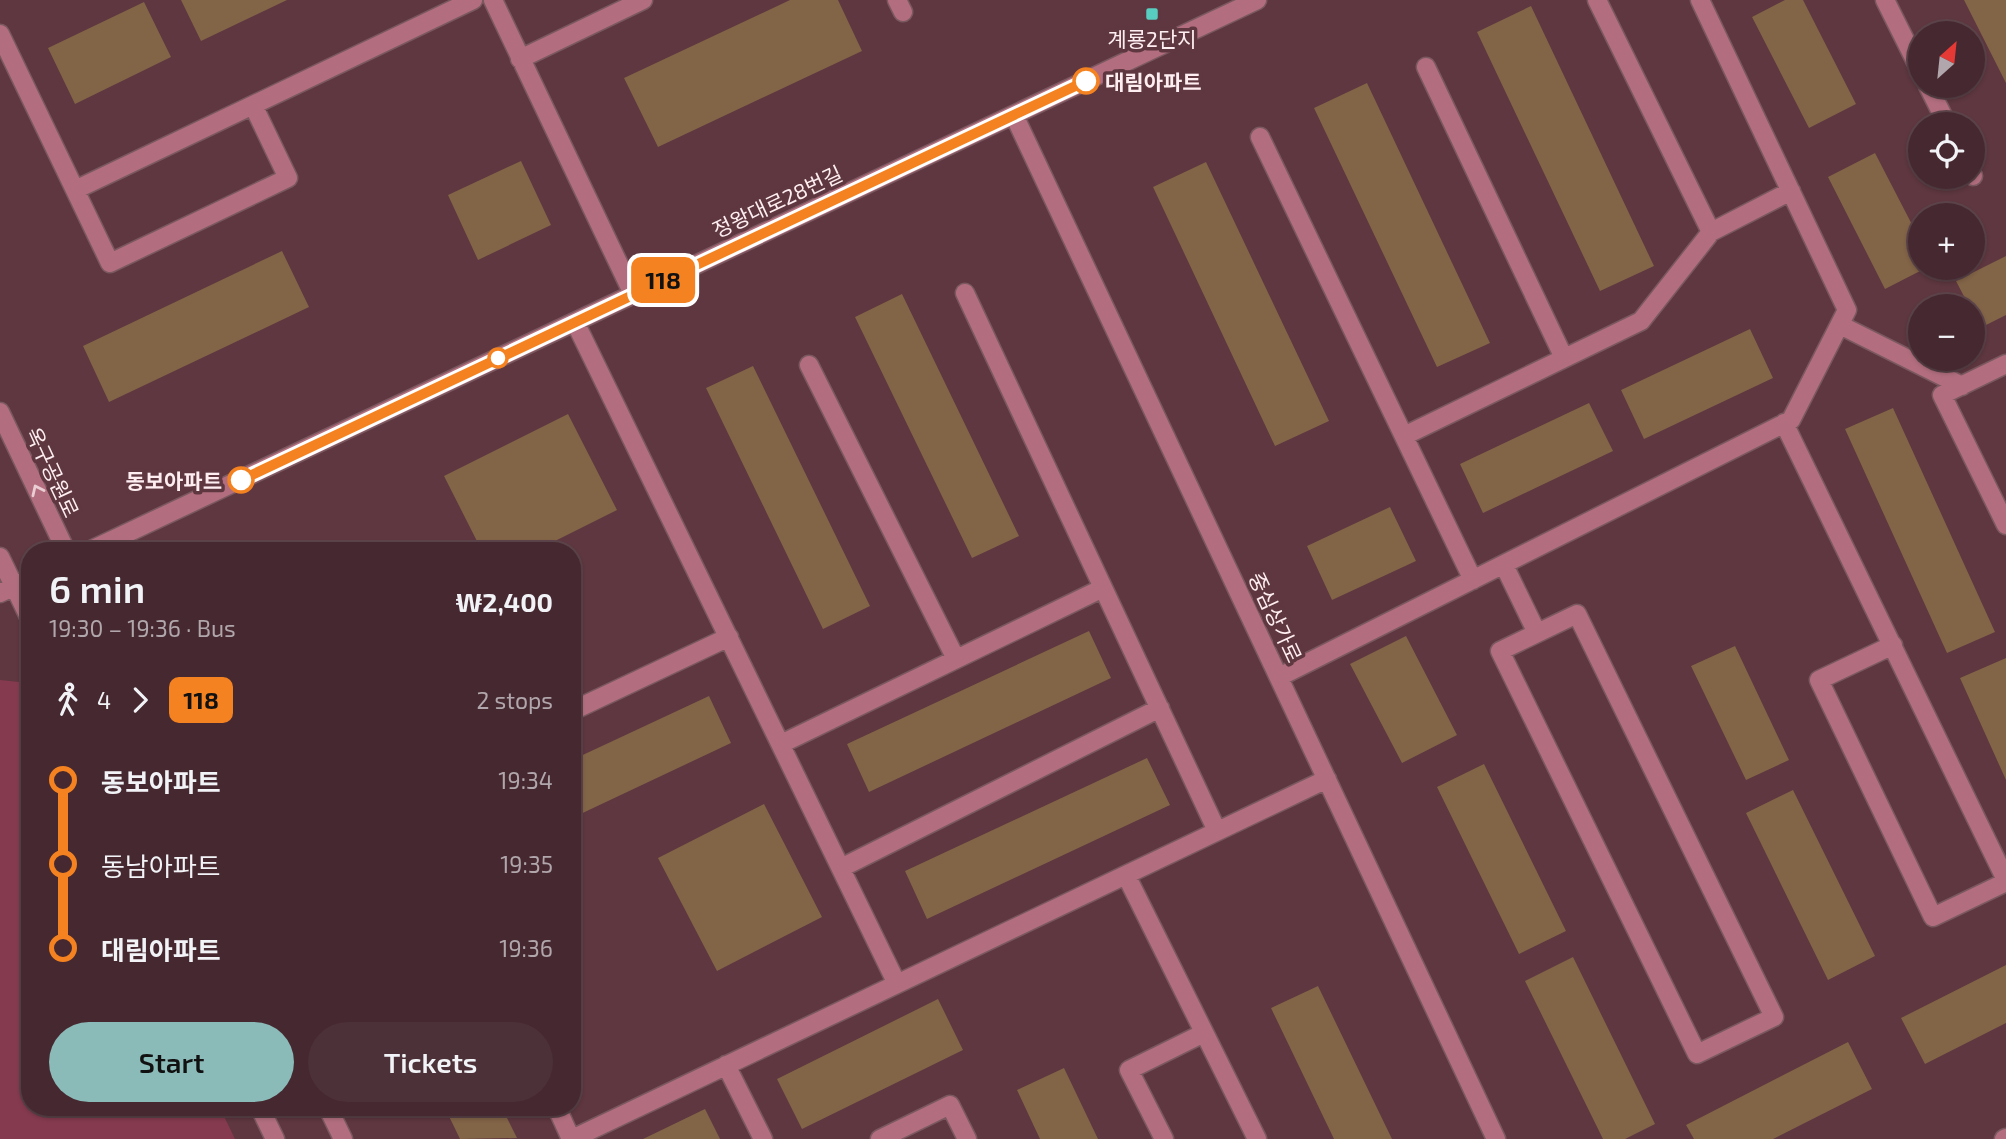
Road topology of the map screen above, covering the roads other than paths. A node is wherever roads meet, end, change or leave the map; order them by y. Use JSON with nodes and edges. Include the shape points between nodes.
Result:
{"nodes":[{"id":1,"x":472,"y":0,"type":"edge"},
{"id":2,"x":493,"y":0,"type":"edge"},
{"id":3,"x":643,"y":0,"type":"edge"},
{"id":4,"x":1257,"y":0,"type":"edge"},
{"id":5,"x":1597,"y":0,"type":"edge"},
{"id":6,"x":1700,"y":0,"type":"edge"},
{"id":7,"x":1885,"y":0,"type":"edge"},
{"id":8,"x":0,"y":34,"type":"edge"},
{"id":9,"x":1908,"y":46,"type":"edge"},
{"id":10,"x":520,"y":59,"type":"junction"},
{"id":11,"x":1426,"y":67,"type":"dead end"},
{"id":12,"x":253,"y":106,"type":"junction"},
{"id":13,"x":1014,"y":115,"type":"junction"},
{"id":14,"x":1260,"y":137,"type":"dead end"},
{"id":15,"x":75,"y":190,"type":"junction"},
{"id":16,"x":1791,"y":191,"type":"junction"},
{"id":17,"x":1711,"y":232,"type":"junction"},
{"id":18,"x":965,"y":293,"type":"dead end"},
{"id":19,"x":633,"y":294,"type":"junction"},
{"id":20,"x":575,"y":322,"type":"junction"},
{"id":21,"x":1840,"y":325,"type":"junction"},
{"id":22,"x":1564,"y":358,"type":"junction"},
{"id":23,"x":2006,"y":364,"type":"edge"},
{"id":24,"x":809,"y":365,"type":"dead end"},
{"id":25,"x":1962,"y":386,"type":"junction"},
{"id":26,"x":0,"y":412,"type":"edge"},
{"id":27,"x":1784,"y":424,"type":"junction"},
{"id":28,"x":1404,"y":436,"type":"junction"},
{"id":29,"x":2006,"y":525,"type":"edge"},
{"id":30,"x":62,"y":542,"type":"edge"},
{"id":31,"x":108,"y":542,"type":"edge"},
{"id":32,"x":0,"y":556,"type":"edge"},
{"id":33,"x":1504,"y":565,"type":"junction"},
{"id":34,"x":1473,"y":580,"type":"junction"},
{"id":35,"x":15,"y":586,"type":"edge"},
{"id":36,"x":1103,"y":588,"type":"junction"},
{"id":37,"x":1537,"y":633,"type":"junction"},
{"id":38,"x":729,"y":637,"type":"junction"},
{"id":39,"x":1893,"y":645,"type":"junction"},
{"id":40,"x":956,"y":659,"type":"junction"},
{"id":41,"x":1279,"y":677,"type":"junction"},
{"id":42,"x":581,"y":706,"type":"edge"},
{"id":43,"x":1160,"y":708,"type":"junction"},
{"id":44,"x":781,"y":744,"type":"junction"},
{"id":45,"x":1327,"y":779,"type":"junction"},
{"id":46,"x":1217,"y":831,"type":"junction"},
{"id":47,"x":841,"y":868,"type":"junction"},
{"id":48,"x":1126,"y":875,"type":"junction"},
{"id":49,"x":2006,"y":881,"type":"edge"},
{"id":50,"x":897,"y":984,"type":"junction"},
{"id":51,"x":1204,"y":1033,"type":"junction"},
{"id":52,"x":726,"y":1065,"type":"junction"},
{"id":53,"x":264,"y":1116,"type":"edge"},
{"id":54,"x":332,"y":1116,"type":"edge"},
{"id":55,"x":560,"y":1116,"type":"edge"},
{"id":56,"x":275,"y":1139,"type":"edge"},
{"id":57,"x":343,"y":1139,"type":"edge"},
{"id":58,"x":572,"y":1139,"type":"edge"},
{"id":59,"x":763,"y":1139,"type":"edge"},
{"id":60,"x":880,"y":1139,"type":"edge"},
{"id":61,"x":967,"y":1139,"type":"edge"},
{"id":62,"x":1164,"y":1139,"type":"edge"},
{"id":63,"x":1257,"y":1139,"type":"edge"},
{"id":64,"x":1496,"y":1139,"type":"edge"}],
"edges":[{"from":1,"to":12,"type":"street"},
{"from":2,"to":10,"type":"street"},
{"from":3,"to":10,"type":"street"},
{"from":4,"to":13,"type":"street","name":"정왕대로28번길"},
{"from":5,"to":17,"type":"street"},
{"from":6,"to":16,"type":"street"},
{"from":7,"to":9,"type":"street"},
{"from":8,"to":15,"type":"street"},
{"from":10,"to":19,"type":"street"},
{"from":11,"to":22,"type":"street"},
{"from":12,"to":15,"type":"street"},
{"from":12,"to":15,"type":"street","via":[[288,178],[229,206],[110,262]]},
{"from":13,"to":19,"type":"street","name":"정왕대로28번길"},
{"from":13,"to":41,"type":"street","name":"중심상가로"},
{"from":14,"to":28,"type":"street"},
{"from":16,"to":17,"type":"street"},
{"from":16,"to":21,"type":"street","via":[[1847,310]]},
{"from":17,"to":22,"type":"street","via":[[1641,321]]},
{"from":18,"to":36,"type":"street"},
{"from":19,"to":20,"type":"street","name":"정왕대로28번길"},
{"from":20,"to":31,"type":"street","name":"정왕대로28번길"},
{"from":20,"to":38,"type":"street"},
{"from":21,"to":25,"type":"street"},
{"from":21,"to":27,"type":"street","via":[[1791,421]]},
{"from":22,"to":28,"type":"street"},
{"from":23,"to":25,"type":"street"},
{"from":24,"to":40,"type":"street"},
{"from":25,"to":29,"type":"street","via":[[1942,395]]},
{"from":30,"to":26,"type":"street","name":"옥구공원로","one_way":true},
{"from":27,"to":33,"type":"street"},
{"from":27,"to":39,"type":"street"},
{"from":28,"to":34,"type":"street"},
{"from":32,"to":35,"type":"street"},
{"from":33,"to":34,"type":"street"},
{"from":33,"to":37,"type":"street"},
{"from":34,"to":41,"type":"street"},
{"from":36,"to":40,"type":"street"},
{"from":36,"to":43,"type":"street"},
{"from":37,"to":37,"type":"street","via":[[1500,651],[1697,1054],[1773,1017],[1577,614]]},
{"from":38,"to":42,"type":"street"},
{"from":38,"to":44,"type":"street"},
{"from":39,"to":49,"type":"street"},
{"from":39,"to":49,"type":"street","via":[[1819,680],[1933,917]]},
{"from":40,"to":44,"type":"street"},
{"from":41,"to":45,"type":"street","name":"중심상가로"},
{"from":43,"to":46,"type":"street"},
{"from":43,"to":47,"type":"street"},
{"from":44,"to":47,"type":"street"},
{"from":45,"to":46,"type":"street"},
{"from":45,"to":64,"type":"street","name":"중심상가로"},
{"from":46,"to":48,"type":"street"},
{"from":47,"to":50,"type":"street"},
{"from":48,"to":50,"type":"street"},
{"from":48,"to":51,"type":"street"},
{"from":50,"to":52,"type":"street"},
{"from":51,"to":62,"type":"street","via":[[1129,1070]]},
{"from":51,"to":63,"type":"street"},
{"from":52,"to":58,"type":"street"},
{"from":52,"to":59,"type":"street"},
{"from":53,"to":56,"type":"street"},
{"from":54,"to":57,"type":"street"},
{"from":55,"to":58,"type":"street"},
{"from":60,"to":61,"type":"street","via":[[950,1105]]}]}
